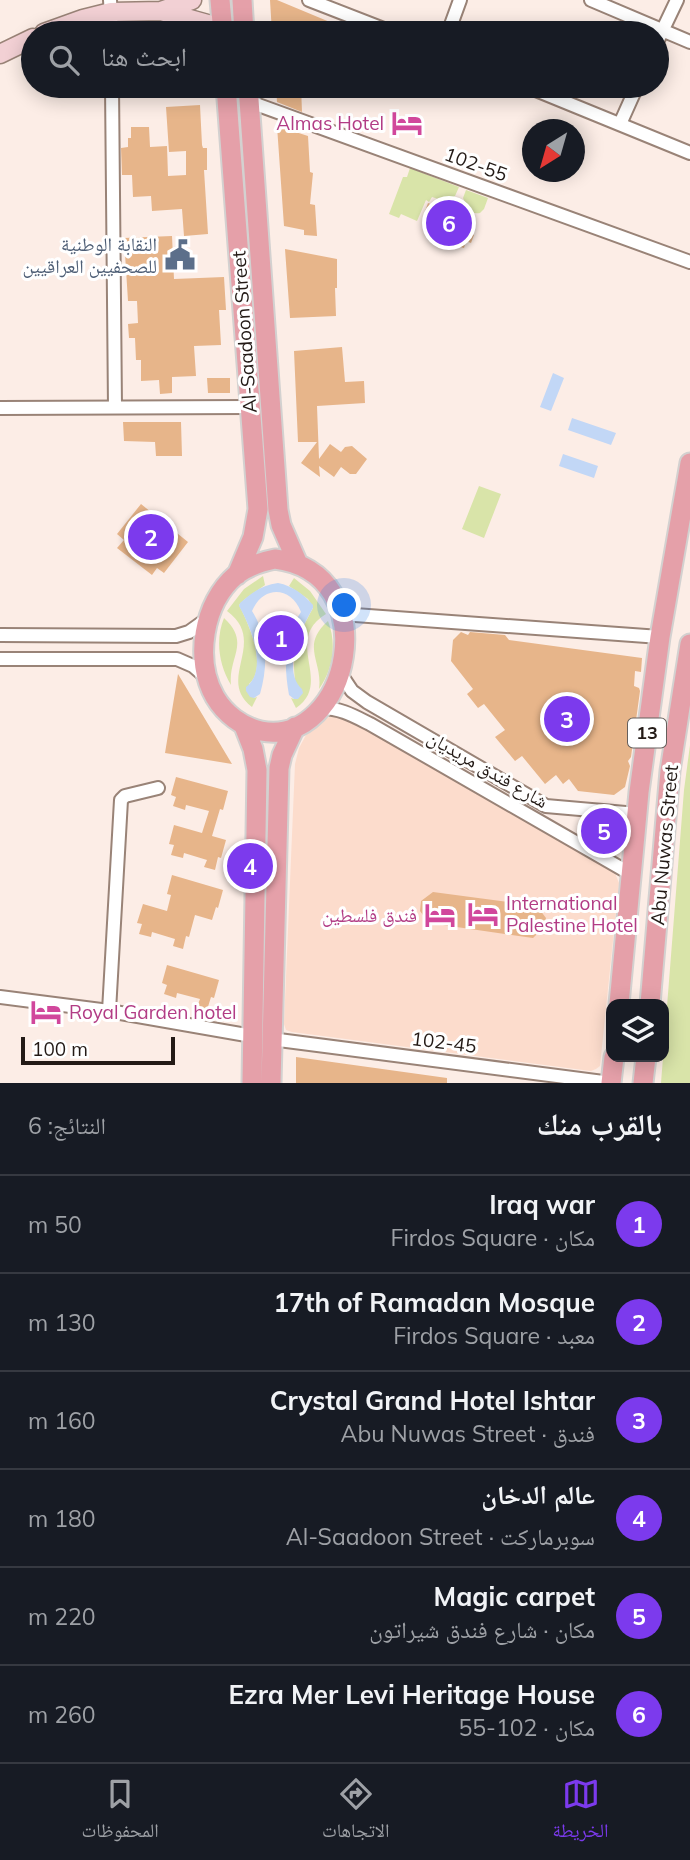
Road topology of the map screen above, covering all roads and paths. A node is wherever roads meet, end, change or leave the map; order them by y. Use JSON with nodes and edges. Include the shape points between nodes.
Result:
{"nodes":[{"id":1,"x":192,"y":0,"type":"edge"},
{"id":2,"x":220,"y":0,"type":"edge"},
{"id":3,"x":242,"y":0,"type":"edge"},
{"id":4,"x":309,"y":0,"type":"edge"},
{"id":5,"x":460,"y":0,"type":"edge"},
{"id":6,"x":591,"y":0,"type":"edge"},
{"id":7,"x":677,"y":0,"type":"edge"},
{"id":8,"x":111,"y":6,"type":"edge"},
{"id":9,"x":161,"y":11,"type":"junction"},
{"id":10,"x":77,"y":21,"type":"edge"},
{"id":11,"x":193,"y":21,"type":"edge"},
{"id":12,"x":221,"y":21,"type":"edge"},
{"id":13,"x":243,"y":21,"type":"edge"},
{"id":14,"x":363,"y":21,"type":"edge"},
{"id":15,"x":452,"y":21,"type":"edge"},
{"id":16,"x":631,"y":21,"type":"edge"},
{"id":17,"x":666,"y":21,"type":"edge"},
{"id":18,"x":669,"y":38,"type":"edge"},
{"id":19,"x":690,"y":42,"type":"edge"},
{"id":20,"x":21,"y":44,"type":"edge"},
{"id":21,"x":0,"y":54,"type":"edge"},
{"id":22,"x":112,"y":98,"type":"edge"},
{"id":23,"x":227,"y":98,"type":"edge"},
{"id":24,"x":249,"y":98,"type":"edge"},
{"id":25,"x":260,"y":98,"type":"edge"},
{"id":26,"x":556,"y":98,"type":"edge"},
{"id":27,"x":632,"y":98,"type":"edge"},
{"id":28,"x":620,"y":124,"type":"junction"},
{"id":29,"x":690,"y":153,"type":"edge"},
{"id":30,"x":690,"y":262,"type":"edge"},
{"id":31,"x":116,"y":407,"type":"junction"},
{"id":32,"x":249,"y":407,"type":"junction"},
{"id":33,"x":0,"y":408,"type":"edge"},
{"id":34,"x":690,"y":463,"type":"edge"},
{"id":35,"x":298,"y":564,"type":"junction"},
{"id":36,"x":237,"y":575,"type":"junction"},
{"id":37,"x":341,"y":614,"type":"junction"},
{"id":38,"x":210,"y":617,"type":"junction"},
{"id":39,"x":0,"y":635,"type":"edge"},
{"id":40,"x":660,"y":637,"type":"junction"},
{"id":41,"x":689,"y":657,"type":"edge"},
{"id":42,"x":0,"y":659,"type":"edge"},
{"id":43,"x":340,"y":673,"type":"junction"},
{"id":44,"x":207,"y":678,"type":"junction"},
{"id":45,"x":322,"y":708,"type":"junction"},
{"id":46,"x":244,"y":726,"type":"junction"},
{"id":47,"x":295,"y":727,"type":"junction"},
{"id":48,"x":413,"y":729,"type":"junction"},
{"id":49,"x":405,"y":744,"type":"junction"},
{"id":50,"x":158,"y":788,"type":"dead end"},
{"id":51,"x":639,"y":793,"type":"junction"},
{"id":52,"x":668,"y":794,"type":"junction"},
{"id":53,"x":546,"y":806,"type":"junction"},
{"id":54,"x":637,"y":814,"type":"junction"},
{"id":55,"x":539,"y":820,"type":"junction"},
{"id":56,"x":631,"y":874,"type":"junction"},
{"id":57,"x":0,"y":997,"type":"edge"},
{"id":58,"x":619,"y":999,"type":"edge"},
{"id":59,"x":650,"y":999,"type":"edge"},
{"id":60,"x":109,"y":1011,"type":"junction"},
{"id":61,"x":262,"y":1038,"type":"junction"},
{"id":62,"x":613,"y":1062,"type":"edge"},
{"id":63,"x":645,"y":1062,"type":"edge"},
{"id":64,"x":252,"y":1083,"type":"edge"},
{"id":65,"x":271,"y":1083,"type":"edge"},
{"id":66,"x":611,"y":1083,"type":"edge"},
{"id":67,"x":643,"y":1083,"type":"edge"}],
"edges":[{"from":1,"to":9,"type":"main road"},
{"from":2,"to":12,"type":"main road"},
{"from":3,"to":13,"type":"main road"},
{"from":4,"to":14,"type":"street"},
{"from":5,"to":15,"type":"street"},
{"from":6,"to":16,"type":"street"},
{"from":7,"to":17,"type":"street"},
{"from":8,"to":9,"type":"main road"},
{"from":8,"to":10,"type":"main road"},
{"from":9,"to":11,"type":"main road"},
{"from":18,"to":19,"type":"street"},
{"from":20,"to":21,"type":"main road"},
{"from":22,"to":31,"type":"street"},
{"from":23,"to":32,"type":"main road","name":"Al-Saadoon Street"},
{"from":24,"to":35,"type":"main road","name":"Al-Saadoon Street","via":[[278,510]]},
{"from":25,"to":30,"type":"street","name":"102-55"},
{"from":26,"to":28,"type":"street"},
{"from":27,"to":28,"type":"street"},
{"from":28,"to":29,"type":"street"},
{"from":31,"to":32,"type":"street"},
{"from":31,"to":33,"type":"street"},
{"from":32,"to":36,"type":"main road","name":"Al-Saadoon Street","via":[[258,509]]},
{"from":34,"to":40,"type":"main road","name":"Abu Nuwas Street","number":"13"},
{"from":35,"to":36,"type":"main road","via":[[275,559],[254,564]]},
{"from":35,"to":37,"type":"main road","via":[[333,592]]},
{"from":36,"to":38,"type":"main road","via":[[218,598]]},
{"from":37,"to":40,"type":"street"},
{"from":37,"to":43,"type":"main road","via":[[345,644]]},
{"from":38,"to":39,"type":"street","via":[[176,636]]},
{"from":38,"to":44,"type":"main road","via":[[204,648]]},
{"from":40,"to":51,"type":"main road","name":"Abu Nuwas Street","number":"13"},
{"from":41,"to":52,"type":"main road","name":"Abu Nuwas Street","number":"13"},
{"from":42,"to":44,"type":"street","via":[[177,659]]},
{"from":43,"to":45,"type":"main road"},
{"from":43,"to":48,"type":"street","via":[[352,691]]},
{"from":44,"to":46,"type":"main road","via":[[221,706]]},
{"from":45,"to":47,"type":"main road"},
{"from":45,"to":49,"type":"street","name":"شارع فندق مريديان","via":[[347,712]]},
{"from":46,"to":47,"type":"main road","via":[[264,732]]},
{"from":46,"to":61,"type":"main road","via":[[257,770]]},
{"from":47,"to":61,"type":"main road","via":[[279,768]]},
{"from":48,"to":49,"type":"street"},
{"from":48,"to":53,"type":"street"},
{"from":49,"to":55,"type":"street","name":"شارع فندق مريديان"},
{"from":50,"to":60,"type":"street","via":[[121,800]]},
{"from":51,"to":52,"type":"main road"},
{"from":51,"to":54,"type":"main road","name":"Abu Nuwas Street","number":"13"},
{"from":52,"to":59,"type":"main road","name":"Abu Nuwas Street","number":"13"},
{"from":53,"to":54,"type":"street"},
{"from":53,"to":55,"type":"street"},
{"from":54,"to":56,"type":"main road","name":"Abu Nuwas Street","number":"13"},
{"from":55,"to":56,"type":"street","name":"شارع فندق مريديان"},
{"from":56,"to":58,"type":"main road","name":"Abu Nuwas Street","number":"13"},
{"from":57,"to":60,"type":"street","name":"102-45"},
{"from":60,"to":61,"type":"street","name":"102-45"},
{"from":61,"to":64,"type":"main road"},
{"from":61,"to":65,"type":"main road"},
{"from":61,"to":66,"type":"street","name":"102-45"},
{"from":62,"to":66,"type":"main road"},
{"from":63,"to":67,"type":"main road"}]}
